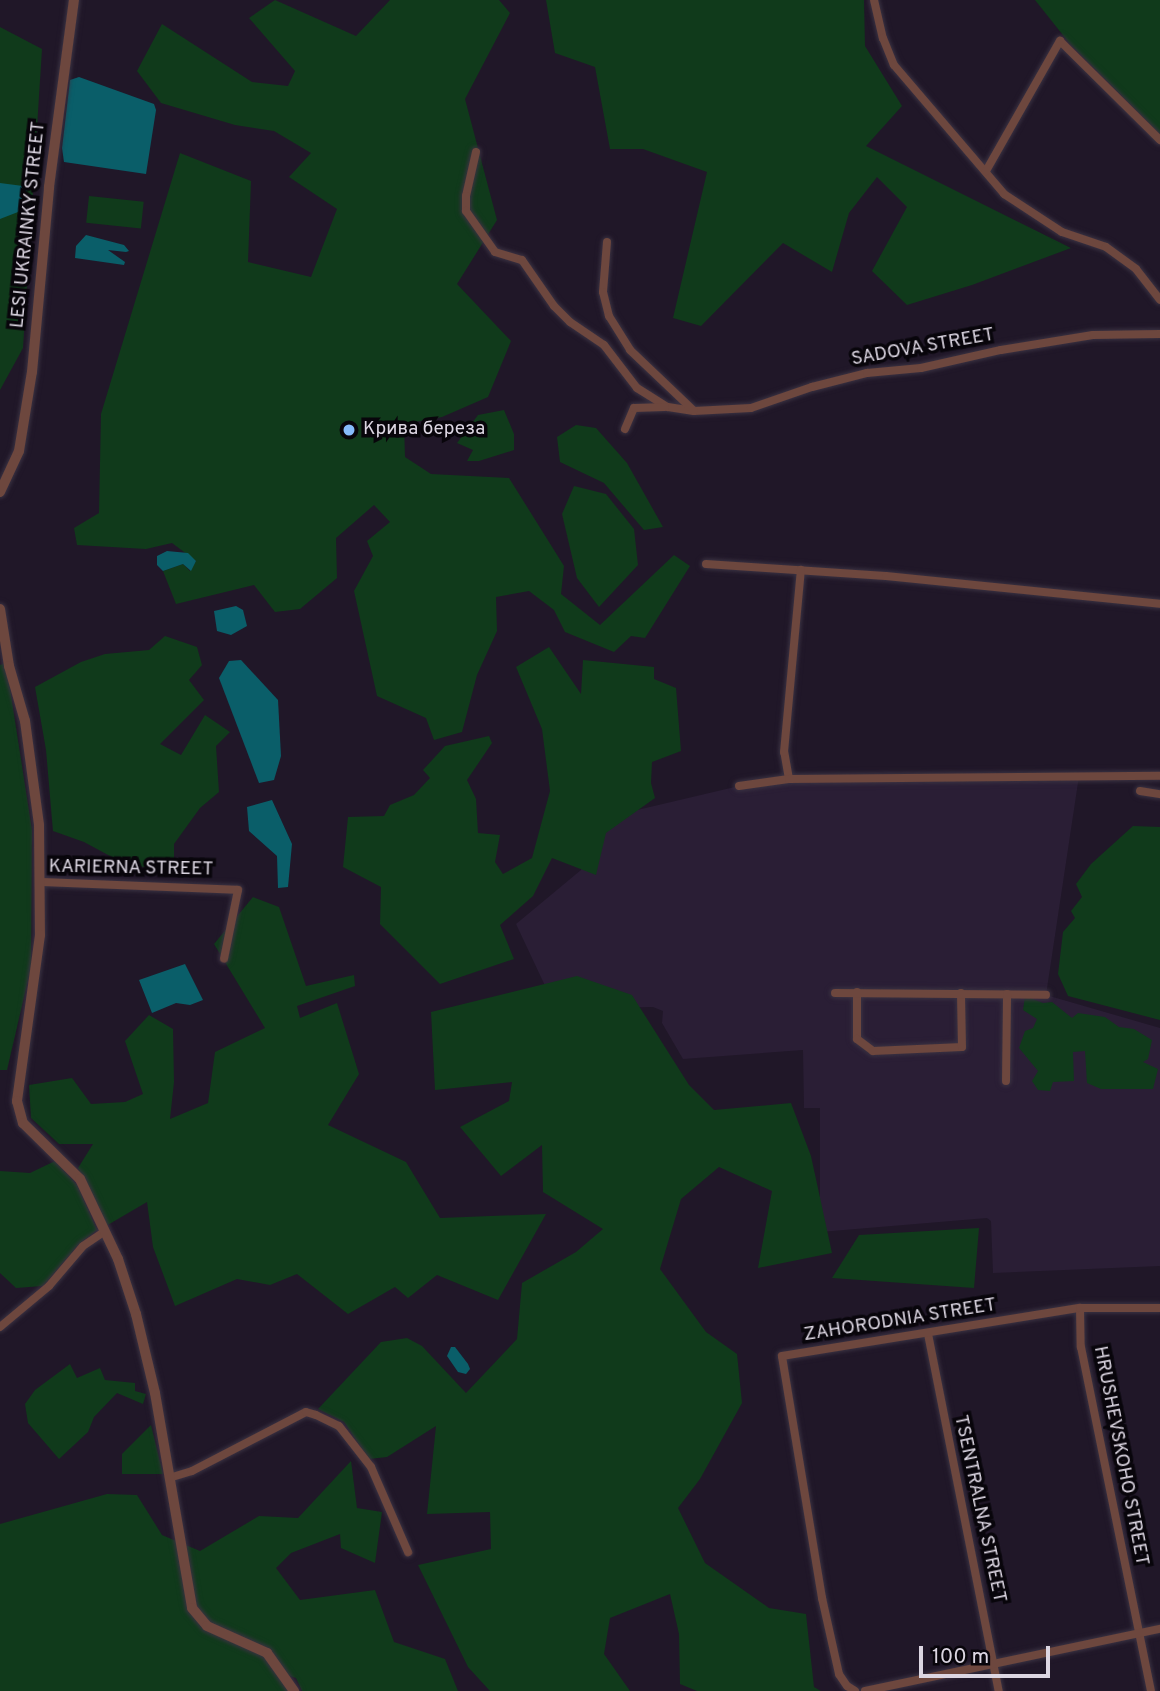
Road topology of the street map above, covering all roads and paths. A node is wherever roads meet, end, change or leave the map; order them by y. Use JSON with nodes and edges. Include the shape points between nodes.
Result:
{"nodes":[{"id":1,"x":74,"y":0,"type":"edge"},
{"id":2,"x":874,"y":0,"type":"edge"},
{"id":3,"x":1160,"y":140,"type":"edge"},
{"id":4,"x":476,"y":152,"type":"dead end"},
{"id":5,"x":986,"y":171,"type":"junction"},
{"id":6,"x":607,"y":242,"type":"dead end"},
{"id":7,"x":1160,"y":300,"type":"edge"},
{"id":8,"x":1159,"y":332,"type":"edge"},
{"id":9,"x":668,"y":407,"type":"junction"},
{"id":10,"x":694,"y":411,"type":"junction"},
{"id":11,"x":625,"y":429,"type":"dead end"},
{"id":12,"x":0,"y":492,"type":"edge"},
{"id":13,"x":706,"y":564,"type":"dead end"},
{"id":14,"x":802,"y":570,"type":"junction"},
{"id":15,"x":1160,"y":604,"type":"edge"},
{"id":16,"x":0,"y":610,"type":"edge"},
{"id":17,"x":1160,"y":776,"type":"edge"},
{"id":18,"x":789,"y":779,"type":"junction"},
{"id":19,"x":739,"y":786,"type":"dead end"},
{"id":20,"x":1140,"y":791,"type":"dead end"},
{"id":21,"x":1160,"y":794,"type":"edge"},
{"id":22,"x":40,"y":882,"type":"junction"},
{"id":23,"x":224,"y":959,"type":"dead end"},
{"id":24,"x":857,"y":992,"type":"junction"},
{"id":25,"x":835,"y":993,"type":"dead end"},
{"id":26,"x":961,"y":993,"type":"junction"},
{"id":27,"x":1007,"y":994,"type":"junction"},
{"id":28,"x":1046,"y":995,"type":"dead end"},
{"id":29,"x":1006,"y":1081,"type":"dead end"},
{"id":30,"x":104,"y":1232,"type":"junction"},
{"id":31,"x":1080,"y":1308,"type":"junction"},
{"id":32,"x":1160,"y":1308,"type":"edge"},
{"id":33,"x":0,"y":1327,"type":"edge"},
{"id":34,"x":928,"y":1334,"type":"junction"},
{"id":35,"x":169,"y":1478,"type":"junction"},
{"id":36,"x":408,"y":1552,"type":"dead end"},
{"id":37,"x":1160,"y":1629,"type":"edge"},
{"id":38,"x":1138,"y":1634,"type":"junction"},
{"id":39,"x":995,"y":1662,"type":"junction"},
{"id":40,"x":294,"y":1691,"type":"edge"},
{"id":41,"x":855,"y":1691,"type":"edge"},
{"id":42,"x":864,"y":1691,"type":"edge"},
{"id":43,"x":999,"y":1691,"type":"edge"},
{"id":44,"x":1151,"y":1691,"type":"edge"}],
"edges":[{"from":1,"to":12,"type":"street","name":"LESI UKRAINKY STREET","via":[[49,187],[32,372],[19,451]]},
{"from":2,"to":5,"type":"street","via":[[894,65]]},
{"from":3,"to":5,"type":"street","via":[[1060,41]]},
{"from":4,"to":9,"type":"street","via":[[466,211],[495,252],[522,260],[554,306],[604,345],[638,388]]},
{"from":5,"to":7,"type":"street","via":[[1004,194],[1062,232],[1106,247],[1136,270]]},
{"from":6,"to":10,"type":"street","via":[[603,292],[608,316],[630,350]]},
{"from":8,"to":10,"type":"street","name":"SADOVA STREET","via":[[1093,335],[1001,350],[921,368],[867,373],[751,408]]},
{"from":9,"to":10,"type":"street","name":"SADOVA STREET"},
{"from":9,"to":11,"type":"street","via":[[634,408]]},
{"from":13,"to":14,"type":"street"},
{"from":14,"to":15,"type":"street"},
{"from":14,"to":18,"type":"street","via":[[784,752]]},
{"from":16,"to":22,"type":"street","via":[[25,721],[39,825]]},
{"from":17,"to":18,"type":"street"},
{"from":18,"to":19,"type":"street"},
{"from":20,"to":21,"type":"street"},
{"from":22,"to":23,"type":"street","name":"KARIERNA STREET","via":[[237,890]]},
{"from":22,"to":30,"type":"street","name":"KARIERNA STREET","via":[[40,935],[17,1101],[23,1123],[80,1179]]},
{"from":24,"to":25,"type":"street"},
{"from":24,"to":26,"type":"street"},
{"from":24,"to":26,"type":"street","via":[[858,1039],[873,1051],[962,1047]]},
{"from":26,"to":27,"type":"street"},
{"from":27,"to":28,"type":"street"},
{"from":27,"to":29,"type":"street"},
{"from":30,"to":33,"type":"street","via":[[83,1246],[49,1286]]},
{"from":30,"to":35,"type":"street","name":"KARIERNA STREET","via":[[136,1314]]},
{"from":31,"to":32,"type":"street","name":"ZAHORODNIA STREET"},
{"from":31,"to":34,"type":"street","name":"ZAHORODNIA STREET"},
{"from":31,"to":38,"type":"street","name":"HRUSHEVSKOHO STREET","via":[[1081,1347]]},
{"from":34,"to":39,"type":"street","name":"TSENTRALNA STREET"},
{"from":34,"to":41,"type":"street","name":"ZAHORODNIA STREET","via":[[782,1356],[822,1598],[839,1674]]},
{"from":35,"to":36,"type":"street","via":[[192,1471],[306,1412],[316,1415],[338,1426],[371,1467]]},
{"from":35,"to":40,"type":"street","name":"KARIERNA STREET","via":[[192,1608],[207,1626],[267,1653]]},
{"from":37,"to":38,"type":"street"},
{"from":38,"to":39,"type":"street"},
{"from":38,"to":44,"type":"street","name":"HRUSHEVSKOHO STREET"},
{"from":39,"to":42,"type":"street"},
{"from":39,"to":43,"type":"street","name":"TSENTRALNA STREET"}]}
